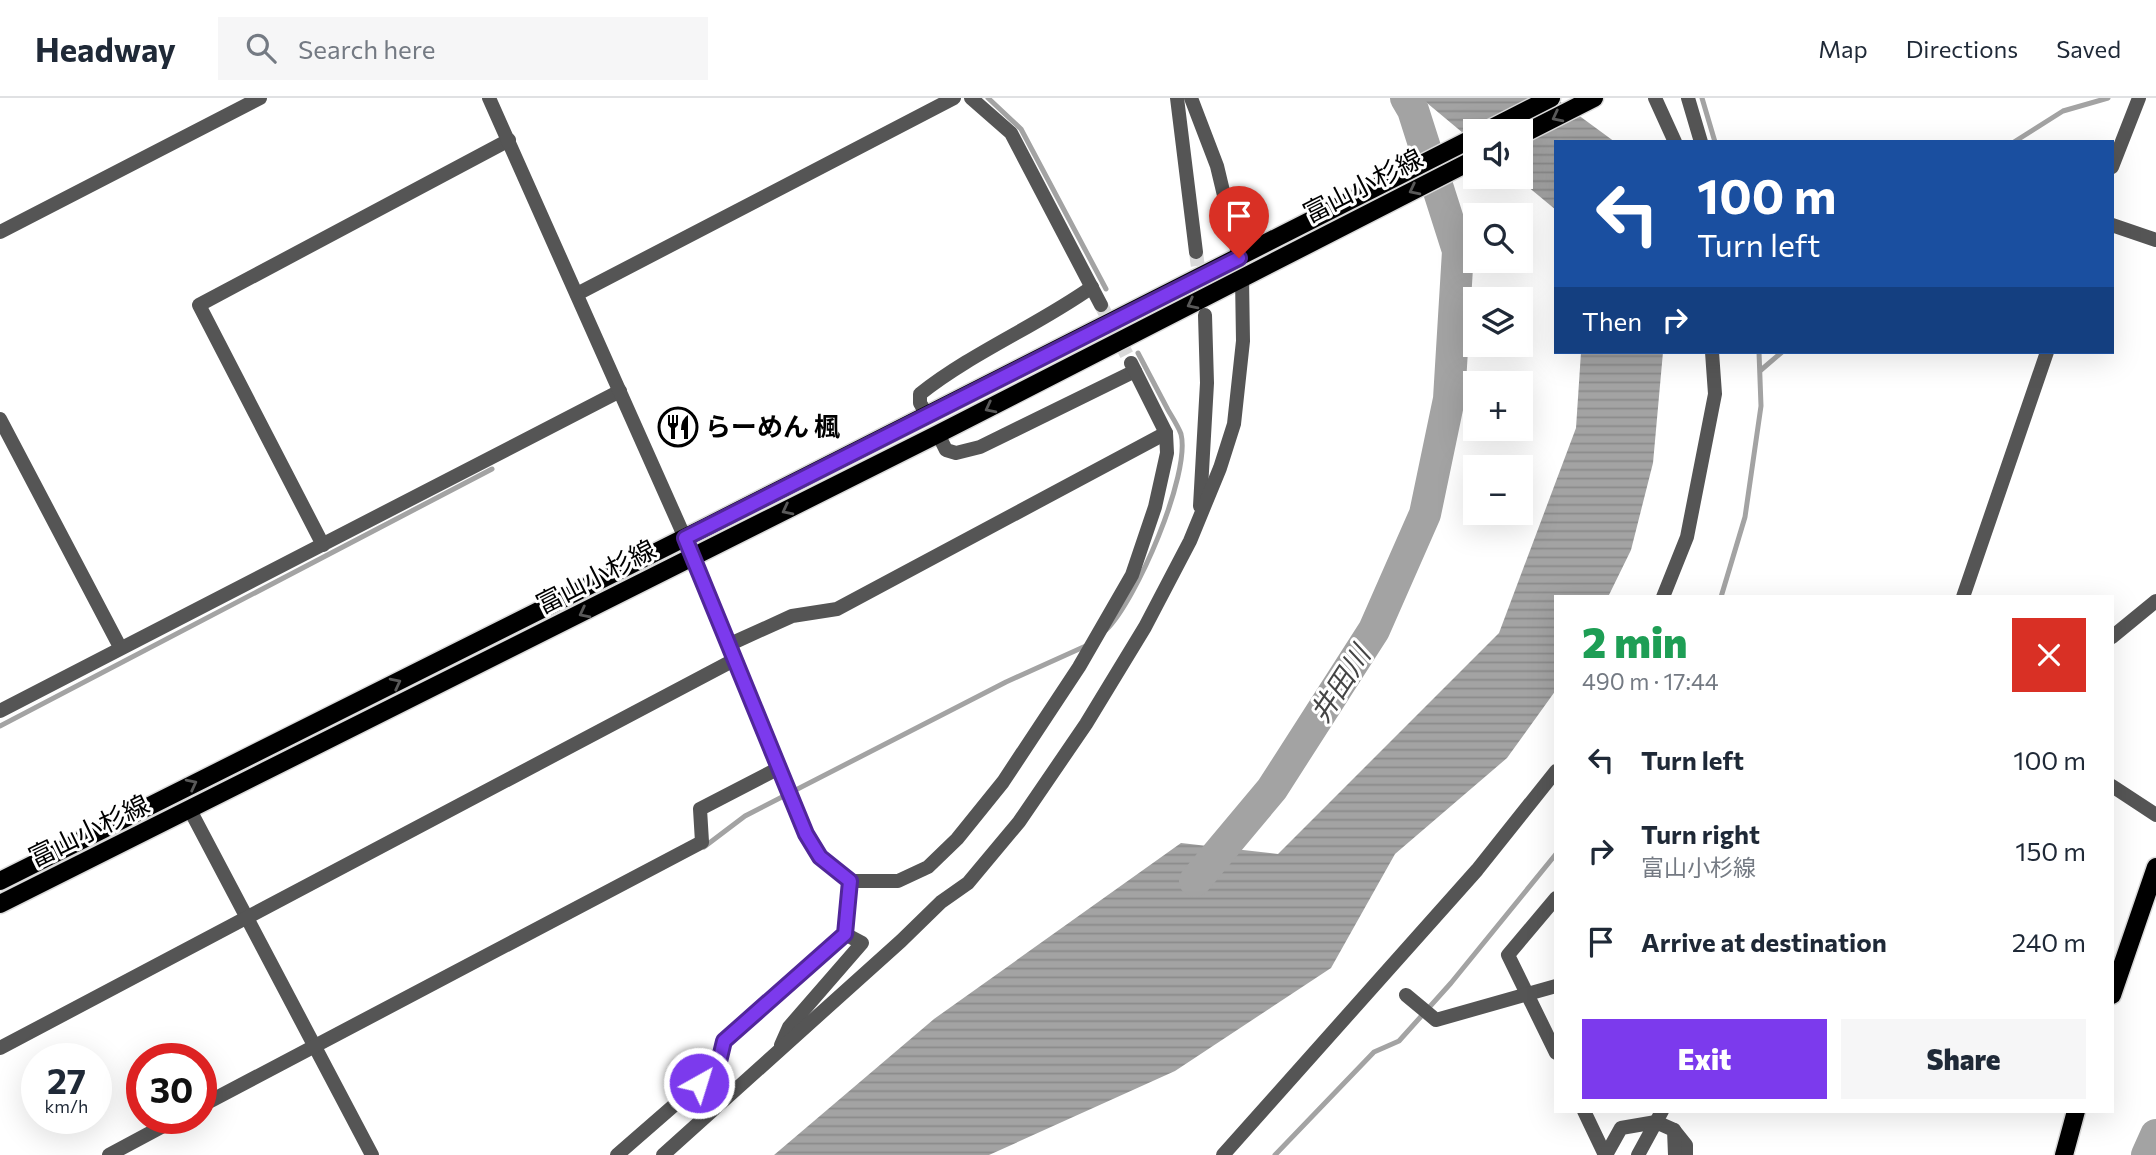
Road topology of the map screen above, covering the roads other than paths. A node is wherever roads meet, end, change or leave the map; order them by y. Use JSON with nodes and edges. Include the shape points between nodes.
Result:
{"nodes":[{"id":1,"x":260,"y":98,"type":"edge"},
{"id":2,"x":489,"y":98,"type":"edge"},
{"id":3,"x":954,"y":98,"type":"edge"},
{"id":4,"x":971,"y":98,"type":"edge"},
{"id":5,"x":1177,"y":98,"type":"edge"},
{"id":6,"x":1191,"y":98,"type":"edge"},
{"id":7,"x":1551,"y":98,"type":"edge"},
{"id":8,"x":1594,"y":98,"type":"edge"},
{"id":9,"x":1655,"y":98,"type":"edge"},
{"id":10,"x":1688,"y":98,"type":"edge"},
{"id":11,"x":2139,"y":98,"type":"edge"},
{"id":12,"x":1510,"y":119,"type":"edge"},
{"id":13,"x":1533,"y":129,"type":"edge"},
{"id":14,"x":509,"y":140,"type":"junction"},
{"id":15,"x":1674,"y":140,"type":"edge"},
{"id":16,"x":1700,"y":140,"type":"edge"},
{"id":17,"x":1463,"y":143,"type":"edge"},
{"id":18,"x":2114,"y":162,"type":"edge"},
{"id":19,"x":1463,"y":165,"type":"edge"},
{"id":20,"x":2114,"y":226,"type":"edge"},
{"id":21,"x":0,"y":232,"type":"edge"},
{"id":22,"x":2156,"y":240,"type":"edge"},
{"id":23,"x":1196,"y":252,"type":"tunnel mouth"},
{"id":24,"x":1243,"y":256,"type":"junction"},
{"id":25,"x":1247,"y":275,"type":"junction"},
{"id":26,"x":1092,"y":287,"type":"junction"},
{"id":27,"x":577,"y":294,"type":"junction"},
{"id":28,"x":1101,"y":305,"type":"tunnel mouth"},
{"id":29,"x":1205,"y":315,"type":"tunnel mouth"},
{"id":30,"x":1712,"y":354,"type":"edge"},
{"id":31,"x":2046,"y":354,"type":"edge"},
{"id":32,"x":620,"y":391,"type":"junction"},
{"id":33,"x":927,"y":415,"type":"junction"},
{"id":34,"x":0,"y":419,"type":"edge"},
{"id":35,"x":1166,"y":433,"type":"junction"},
{"id":36,"x":938,"y":434,"type":"junction"},
{"id":37,"x":1199,"y":518,"type":"junction"},
{"id":38,"x":685,"y":538,"type":"junction"},
{"id":39,"x":323,"y":545,"type":"junction"},
{"id":40,"x":692,"y":558,"type":"junction"},
{"id":41,"x":1664,"y":595,"type":"edge"},
{"id":42,"x":1964,"y":595,"type":"edge"},
{"id":43,"x":2156,"y":601,"type":"edge"},
{"id":44,"x":2114,"y":635,"type":"edge"},
{"id":45,"x":728,"y":645,"type":"junction"},
{"id":46,"x":120,"y":647,"type":"junction"},
{"id":47,"x":734,"y":660,"type":"junction"},
{"id":48,"x":0,"y":710,"type":"edge"},
{"id":49,"x":779,"y":768,"type":"junction"},
{"id":50,"x":1554,"y":774,"type":"edge"},
{"id":51,"x":2114,"y":787,"type":"edge"},
{"id":52,"x":190,"y":810,"type":"junction"},
{"id":53,"x":2156,"y":815,"type":"edge"},
{"id":54,"x":2156,"y":867,"type":"edge"},
{"id":55,"x":0,"y":881,"type":"edge"},
{"id":56,"x":850,"y":881,"type":"junction"},
{"id":57,"x":1554,"y":900,"type":"edge"},
{"id":58,"x":0,"y":904,"type":"edge"},
{"id":59,"x":246,"y":917,"type":"junction"},
{"id":60,"x":845,"y":934,"type":"junction"},
{"id":61,"x":1554,"y":987,"type":"edge"},
{"id":62,"x":2114,"y":989,"type":"edge"},
{"id":63,"x":1527,"y":994,"type":"junction"},
{"id":64,"x":1406,"y":995,"type":"dead end"},
{"id":65,"x":314,"y":1046,"type":"junction"},
{"id":66,"x":0,"y":1048,"type":"edge"},
{"id":67,"x":1554,"y":1050,"type":"edge"},
{"id":68,"x":777,"y":1053,"type":"junction"},
{"id":69,"x":217,"y":1098,"type":"edge"},
{"id":70,"x":1585,"y":1113,"type":"edge"},
{"id":71,"x":2075,"y":1113,"type":"edge"},
{"id":72,"x":1659,"y":1117,"type":"edge"},
{"id":73,"x":1674,"y":1130,"type":"junction"},
{"id":74,"x":148,"y":1134,"type":"edge"},
{"id":75,"x":109,"y":1155,"type":"edge"},
{"id":76,"x":372,"y":1155,"type":"edge"},
{"id":77,"x":617,"y":1155,"type":"edge"},
{"id":78,"x":663,"y":1155,"type":"edge"},
{"id":79,"x":1223,"y":1155,"type":"edge"},
{"id":80,"x":1605,"y":1155,"type":"edge"},
{"id":81,"x":1639,"y":1155,"type":"edge"},
{"id":82,"x":1675,"y":1155,"type":"edge"},
{"id":83,"x":1686,"y":1155,"type":"edge"},
{"id":84,"x":2064,"y":1155,"type":"edge"}],
"edges":[{"from":1,"to":21,"type":"street"},
{"from":2,"to":14,"type":"street"},
{"from":3,"to":27,"type":"street"},
{"from":4,"to":26,"type":"street","via":[[1011,132]]},
{"from":5,"to":23,"type":"street"},
{"from":6,"to":24,"type":"street"},
{"from":7,"to":12,"type":"main road"},
{"from":8,"to":13,"type":"main road","one_way":true},
{"from":9,"to":15,"type":"street"},
{"from":10,"to":16,"type":"street"},
{"from":11,"to":18,"type":"street"},
{"from":14,"to":27,"type":"street"},
{"from":14,"to":39,"type":"street","via":[[199,305]]},
{"from":17,"to":24,"type":"main road","name":"富山小杉線"},
{"from":19,"to":25,"type":"main road","name":"富山小杉線","one_way":true},
{"from":20,"to":22,"type":"street"},
{"from":24,"to":33,"type":"main road","name":"富山小杉線"},
{"from":25,"to":36,"type":"main road","name":"富山小杉線","one_way":true},
{"from":25,"to":37,"type":"street","via":[[1234,424]]},
{"from":26,"to":28,"type":"street"},
{"from":26,"to":33,"type":"street","via":[[1062,309],[947,373],[920,394]]},
{"from":27,"to":32,"type":"street"},
{"from":29,"to":37,"type":"street","via":[[1207,383]]},
{"from":30,"to":41,"type":"street","via":[[1716,394],[1687,537]]},
{"from":31,"to":42,"type":"street"},
{"from":32,"to":38,"type":"street"},
{"from":32,"to":39,"type":"street"},
{"from":33,"to":38,"type":"main road","name":"富山小杉線"},
{"from":34,"to":46,"type":"street"},
{"from":35,"to":36,"type":"street","via":[[1133,367],[979,447],[956,453],[946,450]]},
{"from":35,"to":45,"type":"street","via":[[837,610],[792,617]]},
{"from":35,"to":56,"type":"street","via":[[1167,453],[1155,507],[1132,575],[1079,667],[1003,782],[928,867],[898,881]]},
{"from":36,"to":40,"type":"main road","name":"富山小杉線","one_way":true},
{"from":37,"to":68,"type":"street","via":[[1145,627],[1019,822],[968,883],[941,902]]},
{"from":38,"to":40,"type":"street"},
{"from":55,"to":38,"type":"main road","name":"富山小杉線","one_way":true},
{"from":39,"to":46,"type":"street"},
{"from":40,"to":45,"type":"street"},
{"from":40,"to":52,"type":"main road","name":"富山小杉線","one_way":true},
{"from":43,"to":44,"type":"street"},
{"from":45,"to":47,"type":"street"},
{"from":46,"to":48,"type":"street"},
{"from":47,"to":49,"type":"street"},
{"from":47,"to":59,"type":"street"},
{"from":49,"to":56,"type":"street","via":[[820,857]]},
{"from":49,"to":65,"type":"street","via":[[700,808],[702,842]]},
{"from":50,"to":79,"type":"street","via":[[1477,870]]},
{"from":51,"to":53,"type":"street"},
{"from":52,"to":58,"type":"main road","name":"富山小杉線"},
{"from":52,"to":59,"type":"street"},
{"from":54,"to":62,"type":"main road"},
{"from":56,"to":60,"type":"street"},
{"from":57,"to":63,"type":"street","via":[[1508,955]]},
{"from":59,"to":65,"type":"street"},
{"from":59,"to":66,"type":"street"},
{"from":60,"to":68,"type":"street","via":[[862,943],[789,1027]]},
{"from":60,"to":77,"type":"street","via":[[724,1041],[718,1066]]},
{"from":61,"to":63,"type":"street"},
{"from":63,"to":64,"type":"street","via":[[1436,1020]]},
{"from":63,"to":67,"type":"street"},
{"from":65,"to":69,"type":"street"},
{"from":65,"to":76,"type":"street"},
{"from":68,"to":78,"type":"street"},
{"from":70,"to":80,"type":"street"},
{"from":71,"to":84,"type":"main road"},
{"from":72,"to":73,"type":"street"},
{"from":72,"to":80,"type":"street","via":[[1621,1128]]},
{"from":72,"to":81,"type":"street"},
{"from":73,"to":82,"type":"street"},
{"from":73,"to":83,"type":"street","via":[[1686,1145]]},
{"from":74,"to":75,"type":"street"}]}
